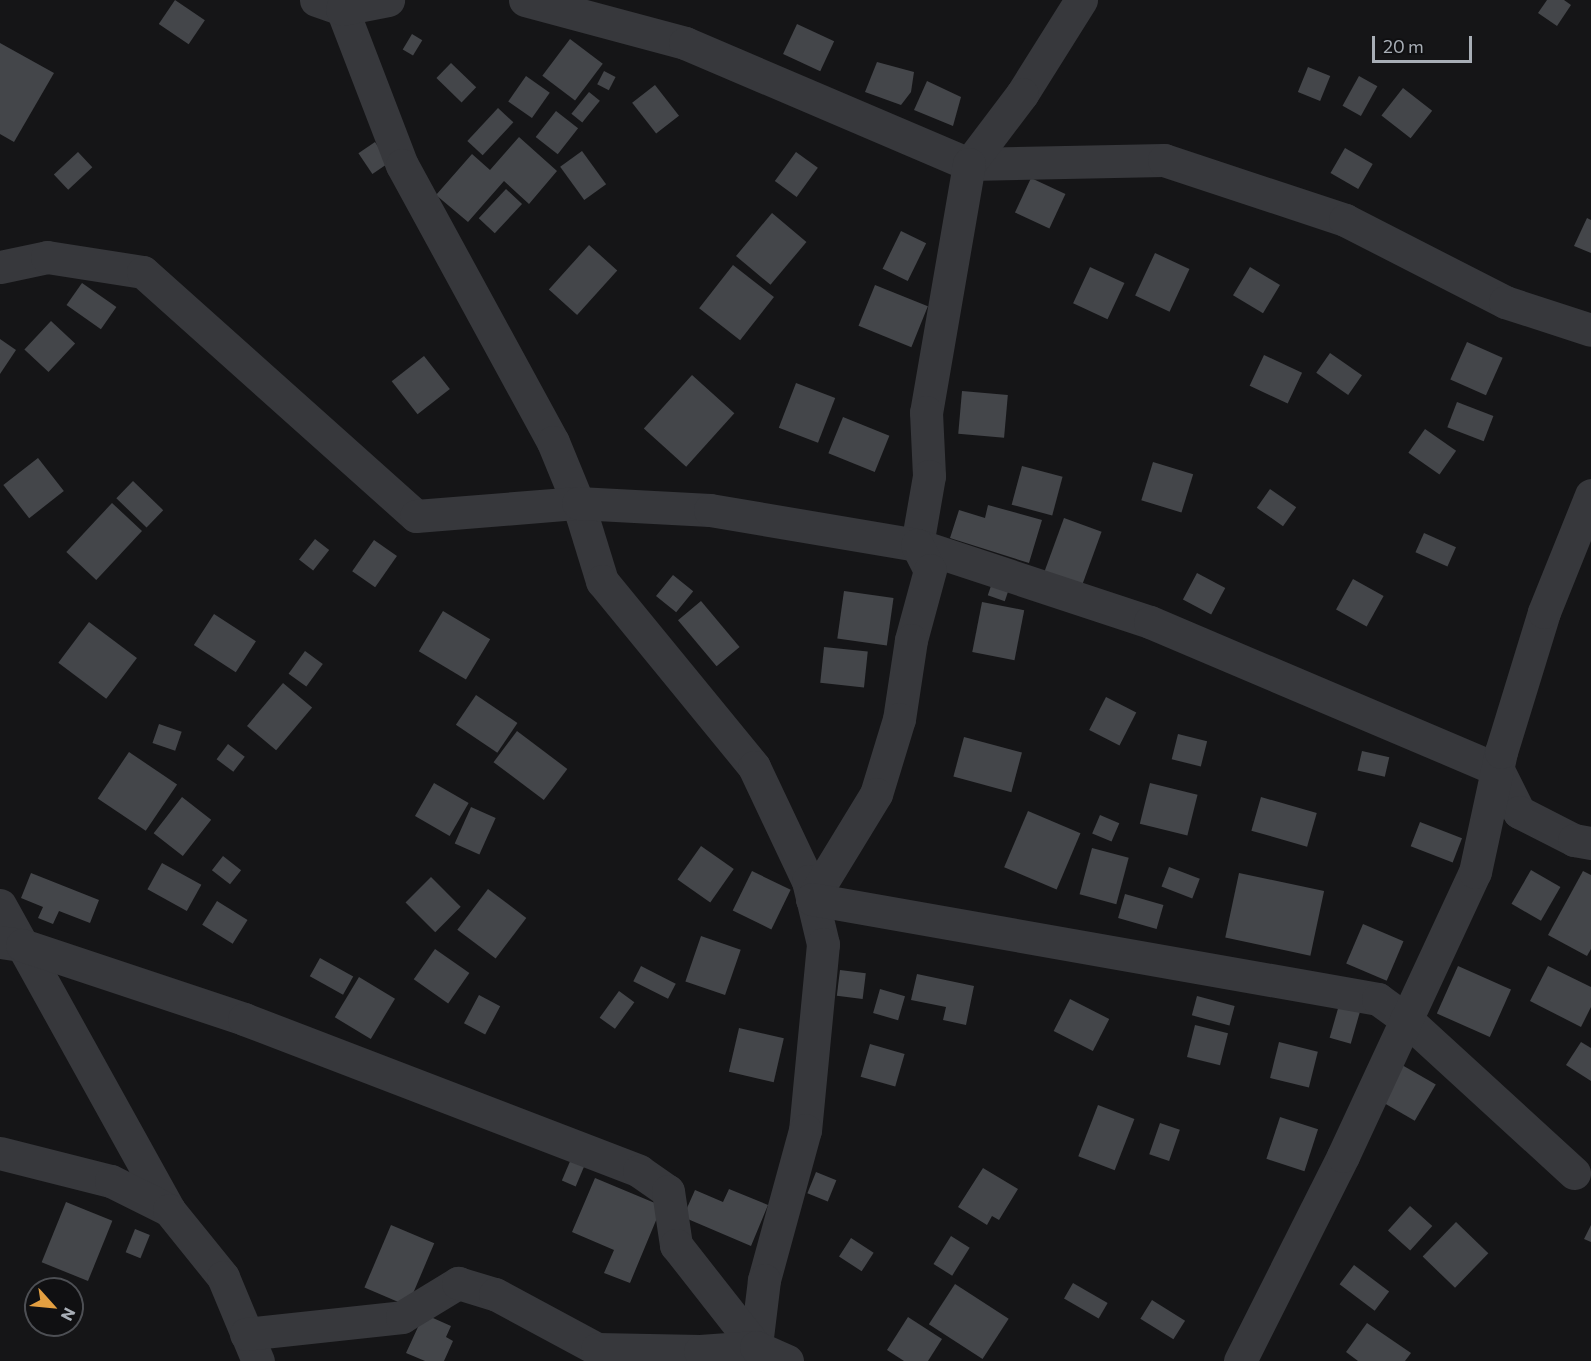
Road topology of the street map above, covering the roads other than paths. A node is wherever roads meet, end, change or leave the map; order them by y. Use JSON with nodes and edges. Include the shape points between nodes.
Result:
{"nodes":[{"id":1,"x":388,"y":0,"type":"edge"},
{"id":2,"x":525,"y":0,"type":"edge"},
{"id":3,"x":1081,"y":0,"type":"edge"},
{"id":4,"x":329,"y":5,"type":"edge"},
{"id":5,"x":969,"y":164,"type":"junction"},
{"id":6,"x":0,"y":267,"type":"edge"},
{"id":7,"x":1591,"y":330,"type":"edge"},
{"id":8,"x":1591,"y":495,"type":"edge"},
{"id":9,"x":578,"y":503,"type":"junction"},
{"id":10,"x":917,"y":545,"type":"junction"},
{"id":11,"x":1497,"y":770,"type":"junction"},
{"id":12,"x":1591,"y":843,"type":"edge"},
{"id":13,"x":812,"y":898,"type":"junction"},
{"id":14,"x":0,"y":905,"type":"edge"},
{"id":15,"x":11,"y":944,"type":"edge"},
{"id":16,"x":1406,"y":1019,"type":"junction"},
{"id":17,"x":0,"y":1153,"type":"edge"},
{"id":18,"x":1574,"y":1173,"type":"dead end"},
{"id":19,"x":169,"y":1210,"type":"junction"},
{"id":20,"x":252,"y":1347,"type":"edge"},
{"id":21,"x":755,"y":1354,"type":"edge"},
{"id":22,"x":787,"y":1361,"type":"edge"},
{"id":23,"x":1240,"y":1361,"type":"edge"}],
"edges":[{"from":1,"to":4,"type":"street"},
{"from":2,"to":5,"type":"street","via":[[685,43]]},
{"from":3,"to":5,"type":"street","via":[[1022,94]]},
{"from":4,"to":9,"type":"street","via":[[402,165],[553,442]]},
{"from":5,"to":7,"type":"street","via":[[1164,160],[1345,220],[1505,302]]},
{"from":5,"to":10,"type":"street","via":[[926,412],[929,476]]},
{"from":6,"to":9,"type":"street","via":[[47,257],[143,272],[416,516]]},
{"from":8,"to":11,"type":"street","via":[[1544,612]]},
{"from":9,"to":10,"type":"street","via":[[710,510]]},
{"from":9,"to":13,"type":"street","via":[[602,581],[754,767],[808,881]]},
{"from":10,"to":11,"type":"street","via":[[1161,626]]},
{"from":10,"to":13,"type":"street","via":[[930,570],[911,640],[899,719],[876,794]]},
{"from":11,"to":12,"type":"street","via":[[1519,813],[1574,840]]},
{"from":11,"to":16,"type":"street","via":[[1475,872]]},
{"from":13,"to":16,"type":"street","via":[[1378,999]]},
{"from":13,"to":21,"type":"street","via":[[823,945],[805,1130],[764,1280]]},
{"from":14,"to":15,"type":"street"},
{"from":15,"to":19,"type":"street"},
{"from":15,"to":21,"type":"street","via":[[255,1024],[639,1170],[669,1191],[676,1245]]},
{"from":16,"to":18,"type":"street"},
{"from":16,"to":23,"type":"street","via":[[1343,1156]]},
{"from":17,"to":19,"type":"street","via":[[111,1181]]},
{"from":19,"to":20,"type":"street","via":[[223,1277]]},
{"from":20,"to":21,"type":"street","via":[[402,1317],[458,1283],[495,1294],[597,1349]]},
{"from":21,"to":22,"type":"street"}]}
